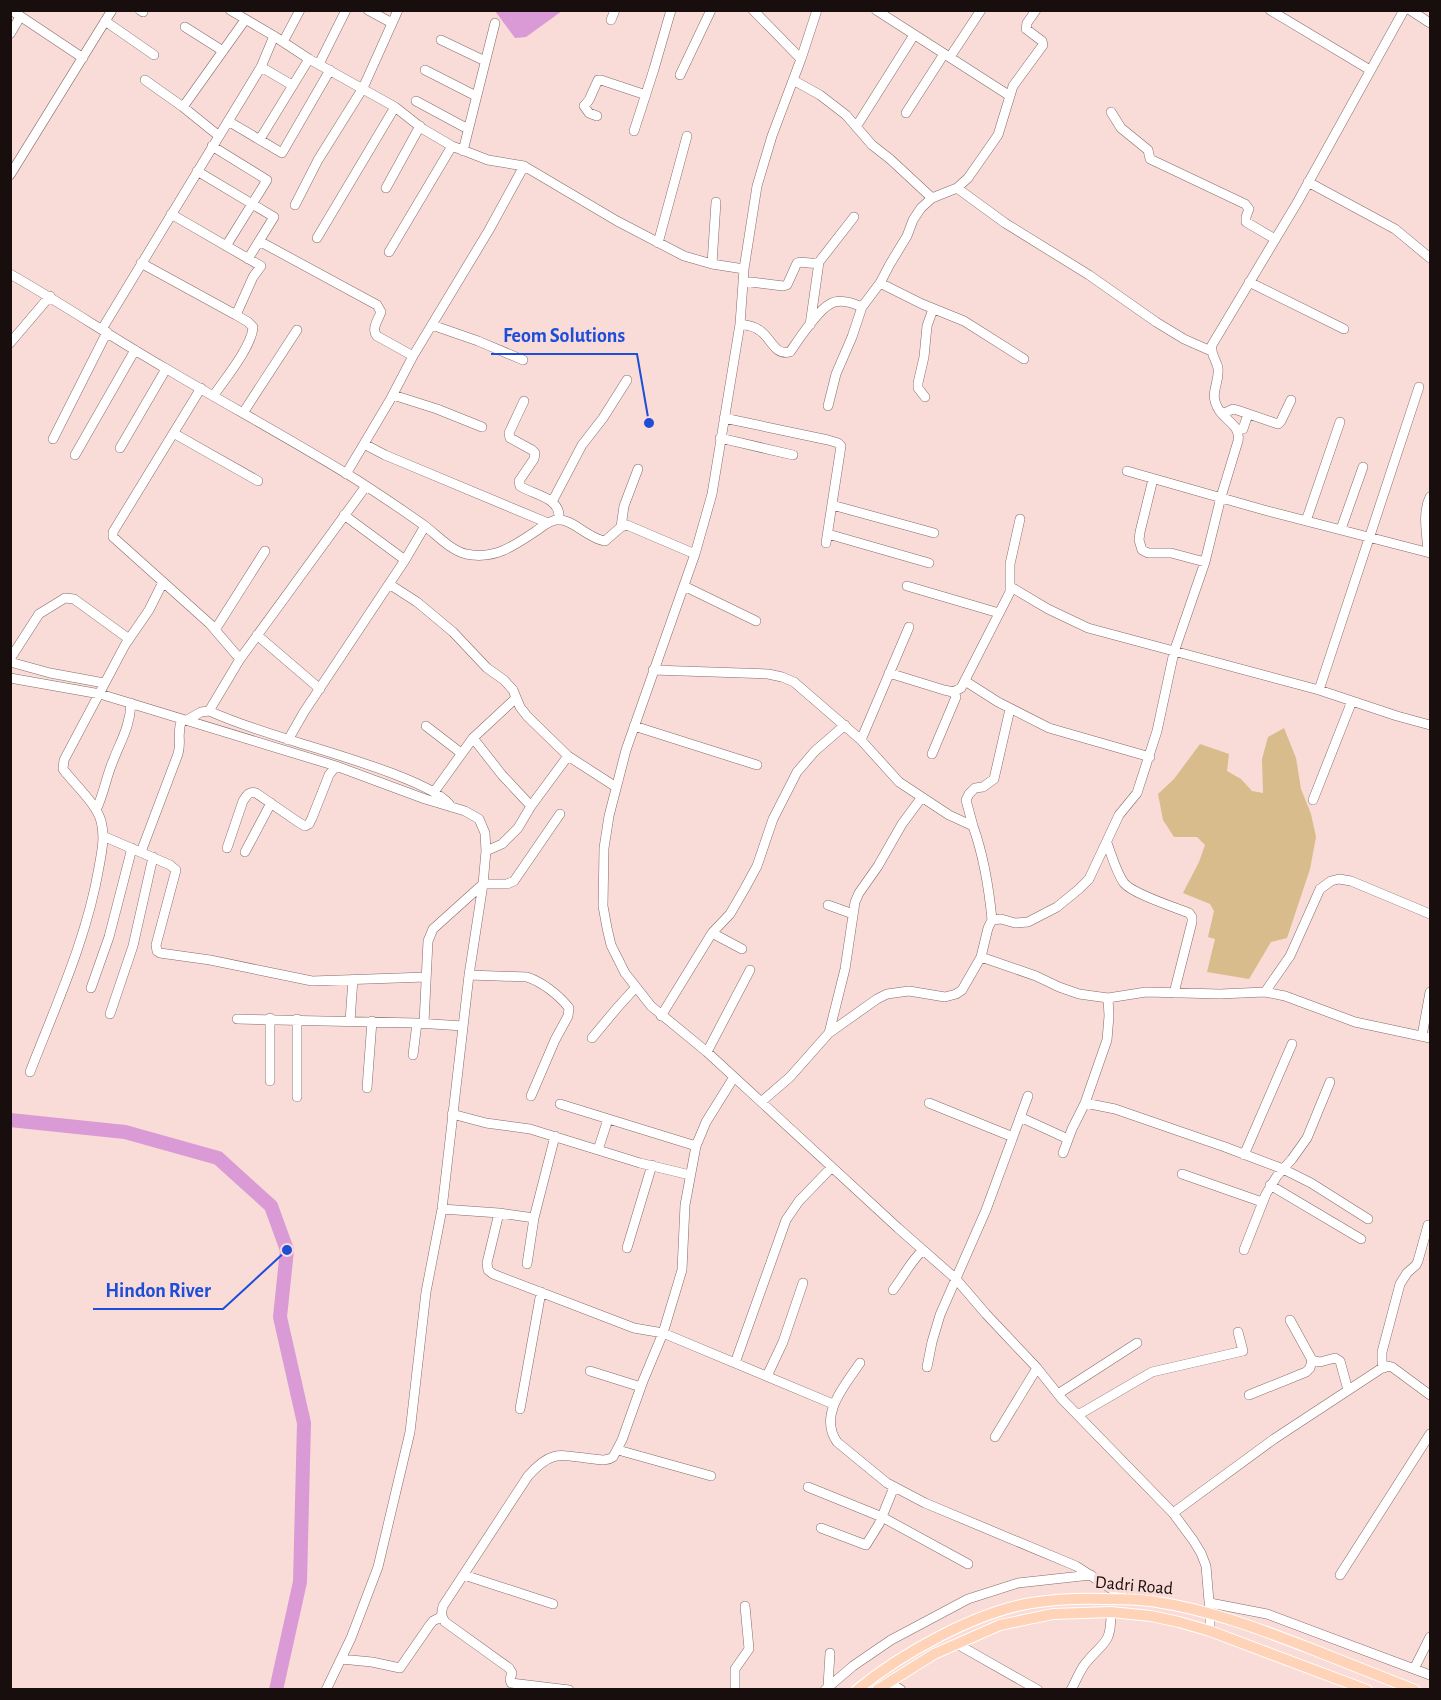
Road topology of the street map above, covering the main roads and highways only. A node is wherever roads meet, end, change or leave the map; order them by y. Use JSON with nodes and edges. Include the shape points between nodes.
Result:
{"nodes":[{"id":1,"x":857,"y":1689,"type":"edge"},
{"id":2,"x":877,"y":1689,"type":"edge"},
{"id":3,"x":1367,"y":1689,"type":"edge"},
{"id":4,"x":1415,"y":1689,"type":"edge"}],
"edges":[{"from":1,"to":4,"type":"main road","name":"Dadri Road","via":[[947,1632],[1029,1603],[1076,1598],[1210,1608]]},
{"from":2,"to":3,"type":"main road","name":"Dadri Road","via":[[934,1654],[1000,1625],[1053,1614],[1111,1612],[1151,1616],[1210,1631]]}]}
